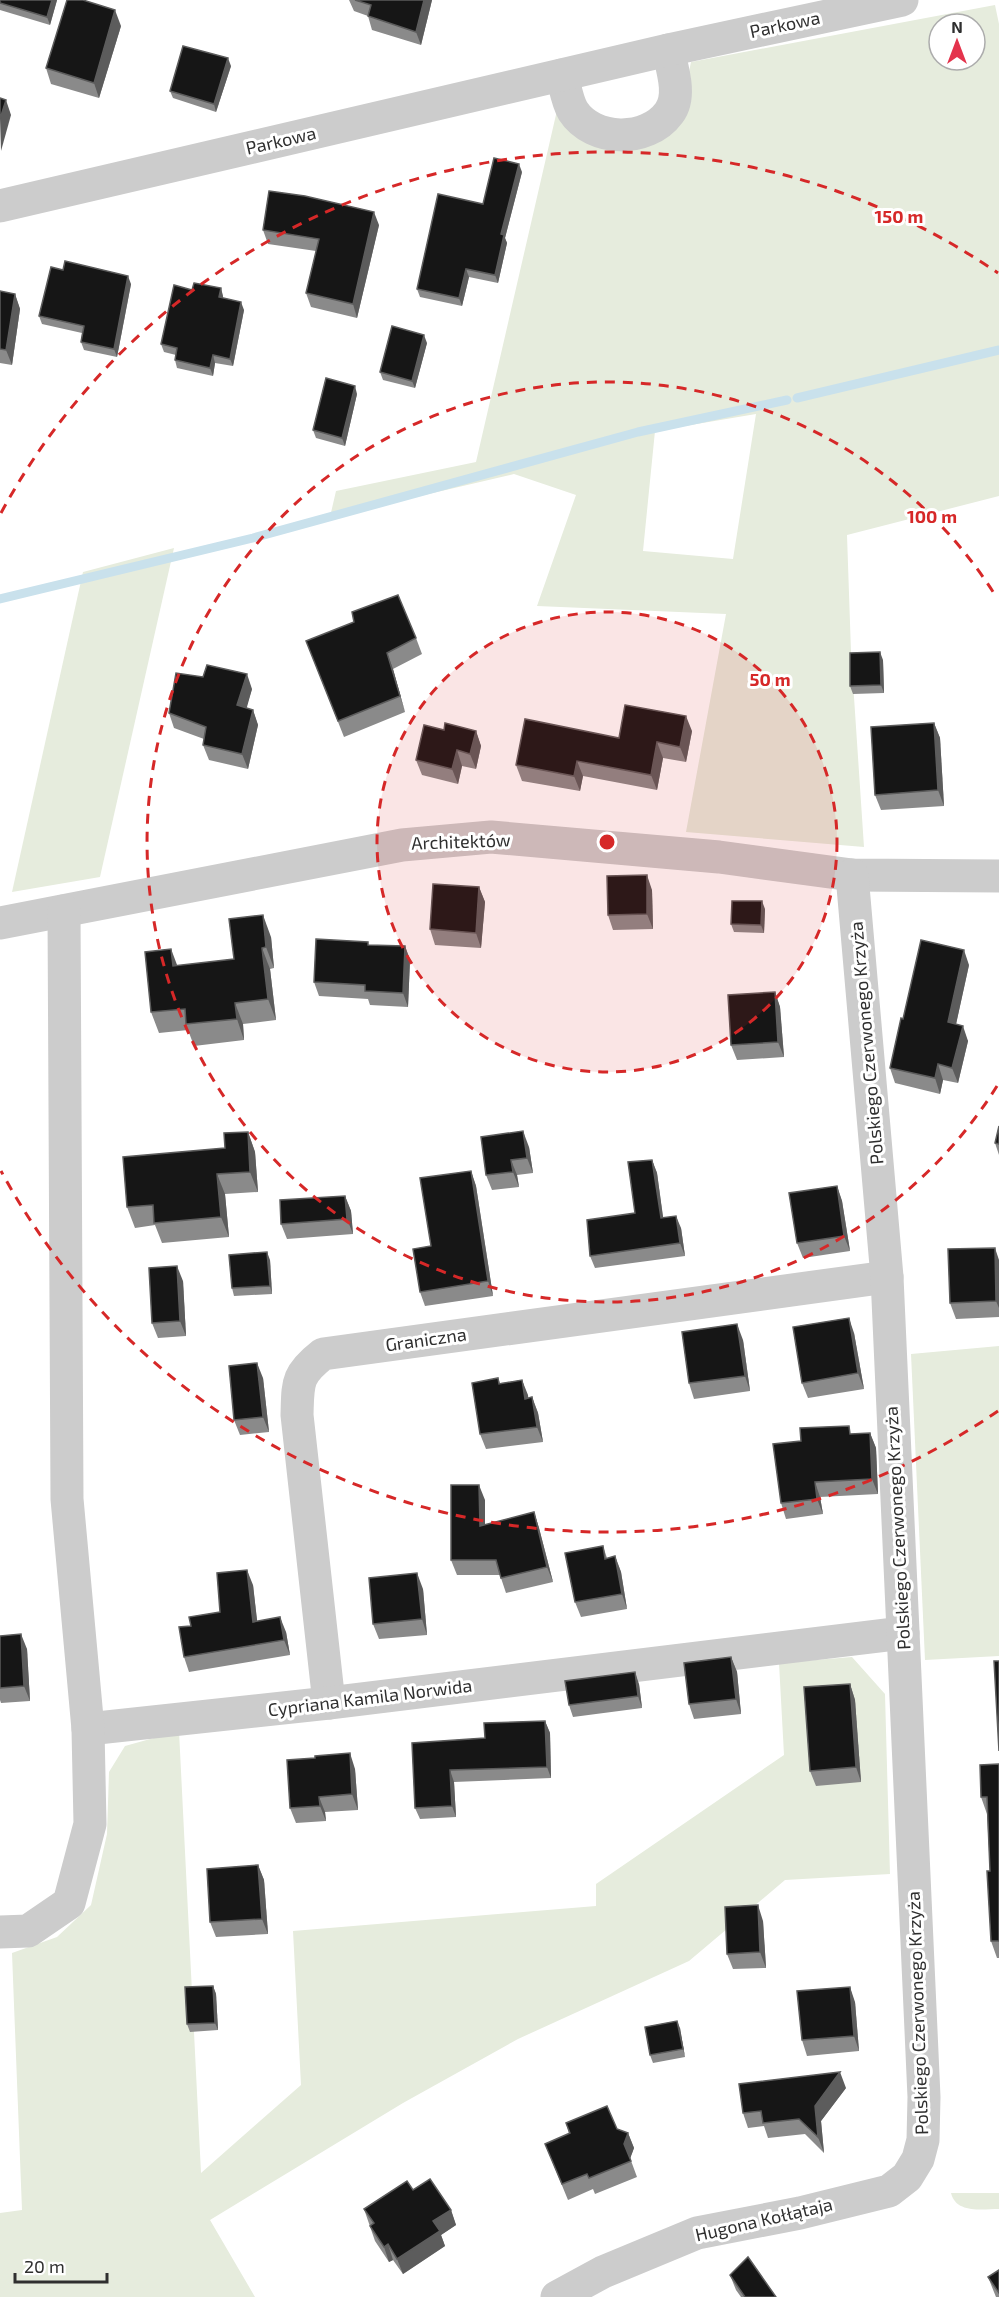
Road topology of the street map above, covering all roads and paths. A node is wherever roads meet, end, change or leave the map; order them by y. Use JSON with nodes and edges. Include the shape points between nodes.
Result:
{"nodes":[{"id":1,"x":902,"y":0,"type":"edge"},
{"id":2,"x":668,"y":50,"type":"junction"},
{"id":3,"x":562,"y":75,"type":"junction"},
{"id":4,"x":0,"y":206,"type":"edge"},
{"id":5,"x":852,"y":875,"type":"junction"},
{"id":6,"x":999,"y":876,"type":"edge"},
{"id":7,"x":64,"y":911,"type":"junction"},
{"id":8,"x":0,"y":923,"type":"edge"},
{"id":9,"x":887,"y":1277,"type":"junction"},
{"id":10,"x":903,"y":1633,"type":"junction"},
{"id":11,"x":329,"y":1703,"type":"junction"},
{"id":12,"x":88,"y":1729,"type":"junction"},
{"id":13,"x":0,"y":1932,"type":"edge"},
{"id":14,"x":907,"y":2177,"type":"joint"},
{"id":15,"x":557,"y":2297,"type":"edge"}],
"edges":[{"from":1,"to":2,"type":"street","name":"Parkowa"},
{"from":2,"to":3,"type":"street","name":"Parkowa"},
{"from":2,"to":3,"type":"street","via":[[675,80],[670,113],[638,135],[591,130],[572,110]]},
{"from":3,"to":4,"type":"street","name":"Parkowa"},
{"from":5,"to":6,"type":"street","name":"Architektów"},
{"from":5,"to":7,"type":"street","name":"Architektów","via":[[719,857],[491,837],[402,844]]},
{"from":5,"to":9,"type":"street","name":"Polskiego Czerwonego Krzyża"},
{"from":7,"to":8,"type":"street","name":"Architektów"},
{"from":7,"to":12,"type":"street","via":[[67,1499]]},
{"from":9,"to":10,"type":"street","name":"Polskiego Czerwonego Krzyża"},
{"from":9,"to":11,"type":"street","name":"Graniczna","via":[[323,1354],[309,1365],[298,1382],[297,1415]]},
{"from":10,"to":11,"type":"street","name":"Cypriana Kamila Norwida"},
{"from":10,"to":14,"type":"street","name":"Polskiego Czerwonego Krzyża","via":[[924,2097],[923,2140]]},
{"from":11,"to":12,"type":"street","name":"Cypriana Kamila Norwida"},
{"from":12,"to":13,"type":"street","via":[[90,1824],[69,1903],[28,1931]]},
{"from":14,"to":15,"type":"street","name":"Hugona Kołłątaja","via":[[889,2191],[697,2234],[603,2272]]}]}
